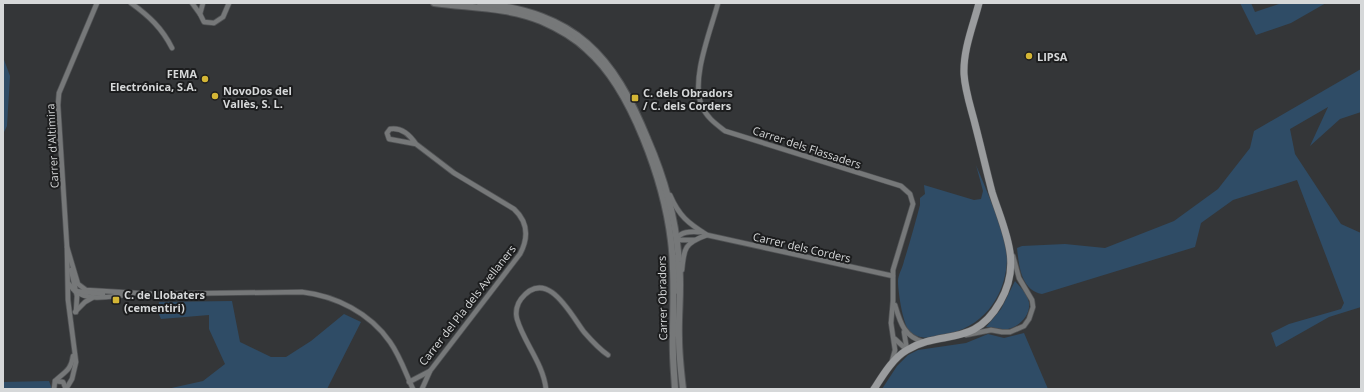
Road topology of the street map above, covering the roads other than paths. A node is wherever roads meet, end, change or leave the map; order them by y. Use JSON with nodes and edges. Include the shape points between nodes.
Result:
{"nodes":[{"id":1,"x":97,"y":3,"type":"edge"},
{"id":2,"x":131,"y":3,"type":"edge"},
{"id":3,"x":192,"y":3,"type":"edge"},
{"id":4,"x":203,"y":3,"type":"edge"},
{"id":5,"x":229,"y":3,"type":"edge"},
{"id":6,"x":436,"y":3,"type":"edge"},
{"id":7,"x":458,"y":3,"type":"edge"},
{"id":8,"x":480,"y":3,"type":"edge"},
{"id":9,"x":718,"y":3,"type":"edge"},
{"id":10,"x":979,"y":3,"type":"edge"},
{"id":11,"x":504,"y":6,"type":"junction"},
{"id":12,"x":486,"y":9,"type":"junction"},
{"id":13,"x":513,"y":13,"type":"junction"},
{"id":14,"x":200,"y":14,"type":"junction"},
{"id":15,"x":527,"y":17,"type":"junction"},
{"id":16,"x":543,"y":17,"type":"junction"},
{"id":17,"x":555,"y":29,"type":"junction"},
{"id":18,"x":580,"y":38,"type":"junction"},
{"id":19,"x":586,"y":43,"type":"junction"},
{"id":20,"x":172,"y":48,"type":"dead end"},
{"id":21,"x":618,"y":86,"type":"junction"},
{"id":22,"x":416,"y":144,"type":"junction"},
{"id":23,"x":656,"y":158,"type":"junction"},
{"id":24,"x":665,"y":186,"type":"junction"},
{"id":25,"x":662,"y":197,"type":"junction"},
{"id":26,"x":702,"y":232,"type":"junction"},
{"id":27,"x":707,"y":235,"type":"junction"},
{"id":28,"x":676,"y":238,"type":"junction"},
{"id":29,"x":695,"y":240,"type":"junction"},
{"id":30,"x":1010,"y":246,"type":"junction"},
{"id":31,"x":67,"y":248,"type":"junction"},
{"id":32,"x":71,"y":266,"type":"junction"},
{"id":33,"x":893,"y":276,"type":"junction"},
{"id":34,"x":681,"y":280,"type":"junction"},
{"id":35,"x":74,"y":292,"type":"junction"},
{"id":36,"x":84,"y":293,"type":"junction"},
{"id":37,"x":674,"y":293,"type":"junction"},
{"id":38,"x":132,"y":294,"type":"junction"},
{"id":39,"x":92,"y":298,"type":"junction"},
{"id":40,"x":893,"y":301,"type":"junction"},
{"id":41,"x":76,"y":312,"type":"junction"},
{"id":42,"x":72,"y":319,"type":"junction"},
{"id":43,"x":904,"y":330,"type":"junction"},
{"id":44,"x":958,"y":336,"type":"junction"},
{"id":45,"x":676,"y":337,"type":"junction"},
{"id":46,"x":894,"y":339,"type":"junction"},
{"id":47,"x":926,"y":342,"type":"junction"},
{"id":48,"x":907,"y":350,"type":"junction"},
{"id":49,"x":74,"y":353,"type":"junction"},
{"id":50,"x":608,"y":355,"type":"dead end"},
{"id":51,"x":891,"y":364,"type":"junction"},
{"id":52,"x":430,"y":371,"type":"junction"},
{"id":53,"x":55,"y":381,"type":"junction"},
{"id":54,"x":409,"y":382,"type":"junction"},
{"id":55,"x":54,"y":389,"type":"edge"},
{"id":56,"x":66,"y":389,"type":"edge"},
{"id":57,"x":413,"y":389,"type":"edge"},
{"id":58,"x":422,"y":389,"type":"edge"},
{"id":59,"x":546,"y":389,"type":"edge"},
{"id":60,"x":675,"y":389,"type":"edge"},
{"id":61,"x":682,"y":389,"type":"edge"},
{"id":62,"x":874,"y":389,"type":"edge"}],
"edges":[{"from":1,"to":31,"type":"street","name":"Carrer d'Altimira","via":[[59,93],[58,118]]},
{"from":2,"to":20,"type":"street","via":[[149,16],[165,34]]},
{"from":3,"to":14,"type":"street"},
{"from":4,"to":14,"type":"street"},
{"from":5,"to":14,"type":"street","via":[[223,17],[214,23],[204,22]]},
{"from":6,"to":12,"type":"street","name":"Carrer Obradors"},
{"from":7,"to":12,"type":"street"},
{"from":8,"to":11,"type":"street"},
{"from":9,"to":33,"type":"street","name":"Carrer dels Flassaders","via":[[701,65],[698,88],[701,106],[710,119],[725,130],[902,186],[910,194],[913,204]]},
{"from":10,"to":30,"type":"main road","via":[[967,46],[964,75],[991,185]]},
{"from":11,"to":12,"type":"street"},
{"from":11,"to":13,"type":"street","via":[[505,9],[513,10]]},
{"from":11,"to":16,"type":"street"},
{"from":12,"to":13,"type":"street","name":"Carrer Obradors"},
{"from":13,"to":15,"type":"street","name":"Carrer Obradors"},
{"from":15,"to":16,"type":"street"},
{"from":15,"to":17,"type":"street","name":"Carrer Obradors"},
{"from":16,"to":17,"type":"street"},
{"from":16,"to":18,"type":"street"},
{"from":17,"to":18,"type":"street","via":[[564,30]]},
{"from":17,"to":21,"type":"street","name":"Carrer Obradors","via":[[587,49]]},
{"from":18,"to":19,"type":"street"},
{"from":19,"to":21,"type":"street","via":[[610,70]]},
{"from":19,"to":23,"type":"street","via":[[610,67],[626,90]]},
{"from":21,"to":23,"type":"street","via":[[652,155]]},
{"from":21,"to":25,"type":"street","name":"Carrer Obradors","via":[[644,142]]},
{"from":22,"to":22,"type":"street","name":"Carrer del Pla dels Avellaners","via":[[401,130],[390,129],[388,133],[389,139]]},
{"from":22,"to":52,"type":"street","name":"Carrer del Pla dels Avellaners","via":[[454,173],[514,209],[520,214],[527,232],[520,254]]},
{"from":23,"to":24,"type":"street"},
{"from":24,"to":26,"type":"street","name":"Carrer dels Corders","via":[[684,220]]},
{"from":24,"to":28,"type":"street"},
{"from":25,"to":28,"type":"street","via":[[666,202],[672,232]]},
{"from":25,"to":37,"type":"street","name":"Carrer Obradors","via":[[671,240]]},
{"from":26,"to":27,"type":"street","name":"Carrer dels Corders"},
{"from":26,"to":28,"type":"street","via":[[688,232]]},
{"from":27,"to":29,"type":"street"},
{"from":27,"to":33,"type":"street","name":"Carrer dels Corders"},
{"from":28,"to":29,"type":"street"},
{"from":28,"to":34,"type":"street"},
{"from":28,"to":37,"type":"street","via":[[674,242],[677,286]]},
{"from":29,"to":34,"type":"street","via":[[688,245],[682,256]]},
{"from":30,"to":44,"type":"main road","via":[[1010,275],[1001,300],[983,323]]},
{"from":30,"to":44,"type":"street","via":[[1019,278],[1032,300],[1030,320],[1024,326],[1010,332],[987,330]]},
{"from":31,"to":32,"type":"street","name":"Carrer d'Altimira"},
{"from":31,"to":35,"type":"street","name":"Carrer d'Altimira","via":[[68,283]]},
{"from":32,"to":35,"type":"street","name":"Carrer d'Altimira"},
{"from":32,"to":36,"type":"street","name":"Carrer d'Altimira"},
{"from":33,"to":40,"type":"street","name":"Carrer dels Flassaders"},
{"from":34,"to":45,"type":"street"},
{"from":35,"to":36,"type":"street"},
{"from":35,"to":41,"type":"street","name":"Carrer d'Altimira"},
{"from":35,"to":42,"type":"street","name":"Carrer d'Altimira","via":[[68,300]]},
{"from":36,"to":38,"type":"street"},
{"from":36,"to":39,"type":"street"},
{"from":37,"to":45,"type":"street","name":"Carrer Obradors"},
{"from":38,"to":39,"type":"street"},
{"from":38,"to":54,"type":"street","via":[[302,292],[322,295],[348,304],[377,326],[390,341]]},
{"from":39,"to":41,"type":"street","name":"Carrer d'Altimira"},
{"from":40,"to":43,"type":"street","name":"Carrer dels Flassaders"},
{"from":40,"to":46,"type":"street","name":"Carrer dels Flassaders"},
{"from":41,"to":42,"type":"street","name":"Carrer d'Altimira"},
{"from":42,"to":49,"type":"street","name":"Carrer d'Altimira"},
{"from":43,"to":47,"type":"street","via":[[910,336]]},
{"from":43,"to":48,"type":"street","name":"Carrer dels Flassaders"},
{"from":44,"to":47,"type":"main road"},
{"from":45,"to":60,"type":"street","name":"Carrer Obradors"},
{"from":45,"to":61,"type":"street"},
{"from":46,"to":48,"type":"street"},
{"from":46,"to":51,"type":"street","name":"Carrer dels Flassaders","via":[[895,350]]},
{"from":47,"to":48,"type":"main road"},
{"from":48,"to":51,"type":"main road"},
{"from":49,"to":53,"type":"street","name":"Carrer d'Altimira","via":[[66,373]]},
{"from":49,"to":56,"type":"street","name":"Carrer d'Altimira","via":[[75,370]]},
{"from":50,"to":59,"type":"street","via":[[588,337],[558,296],[544,290],[530,291],[519,302],[516,317],[541,370]]},
{"from":51,"to":62,"type":"main road"},
{"from":52,"to":54,"type":"street","name":"Carrer del Pla dels Avellaners"},
{"from":52,"to":58,"type":"street"},
{"from":53,"to":55,"type":"street"},
{"from":53,"to":56,"type":"street","via":[[63,382]]},
{"from":54,"to":57,"type":"street"}]}
